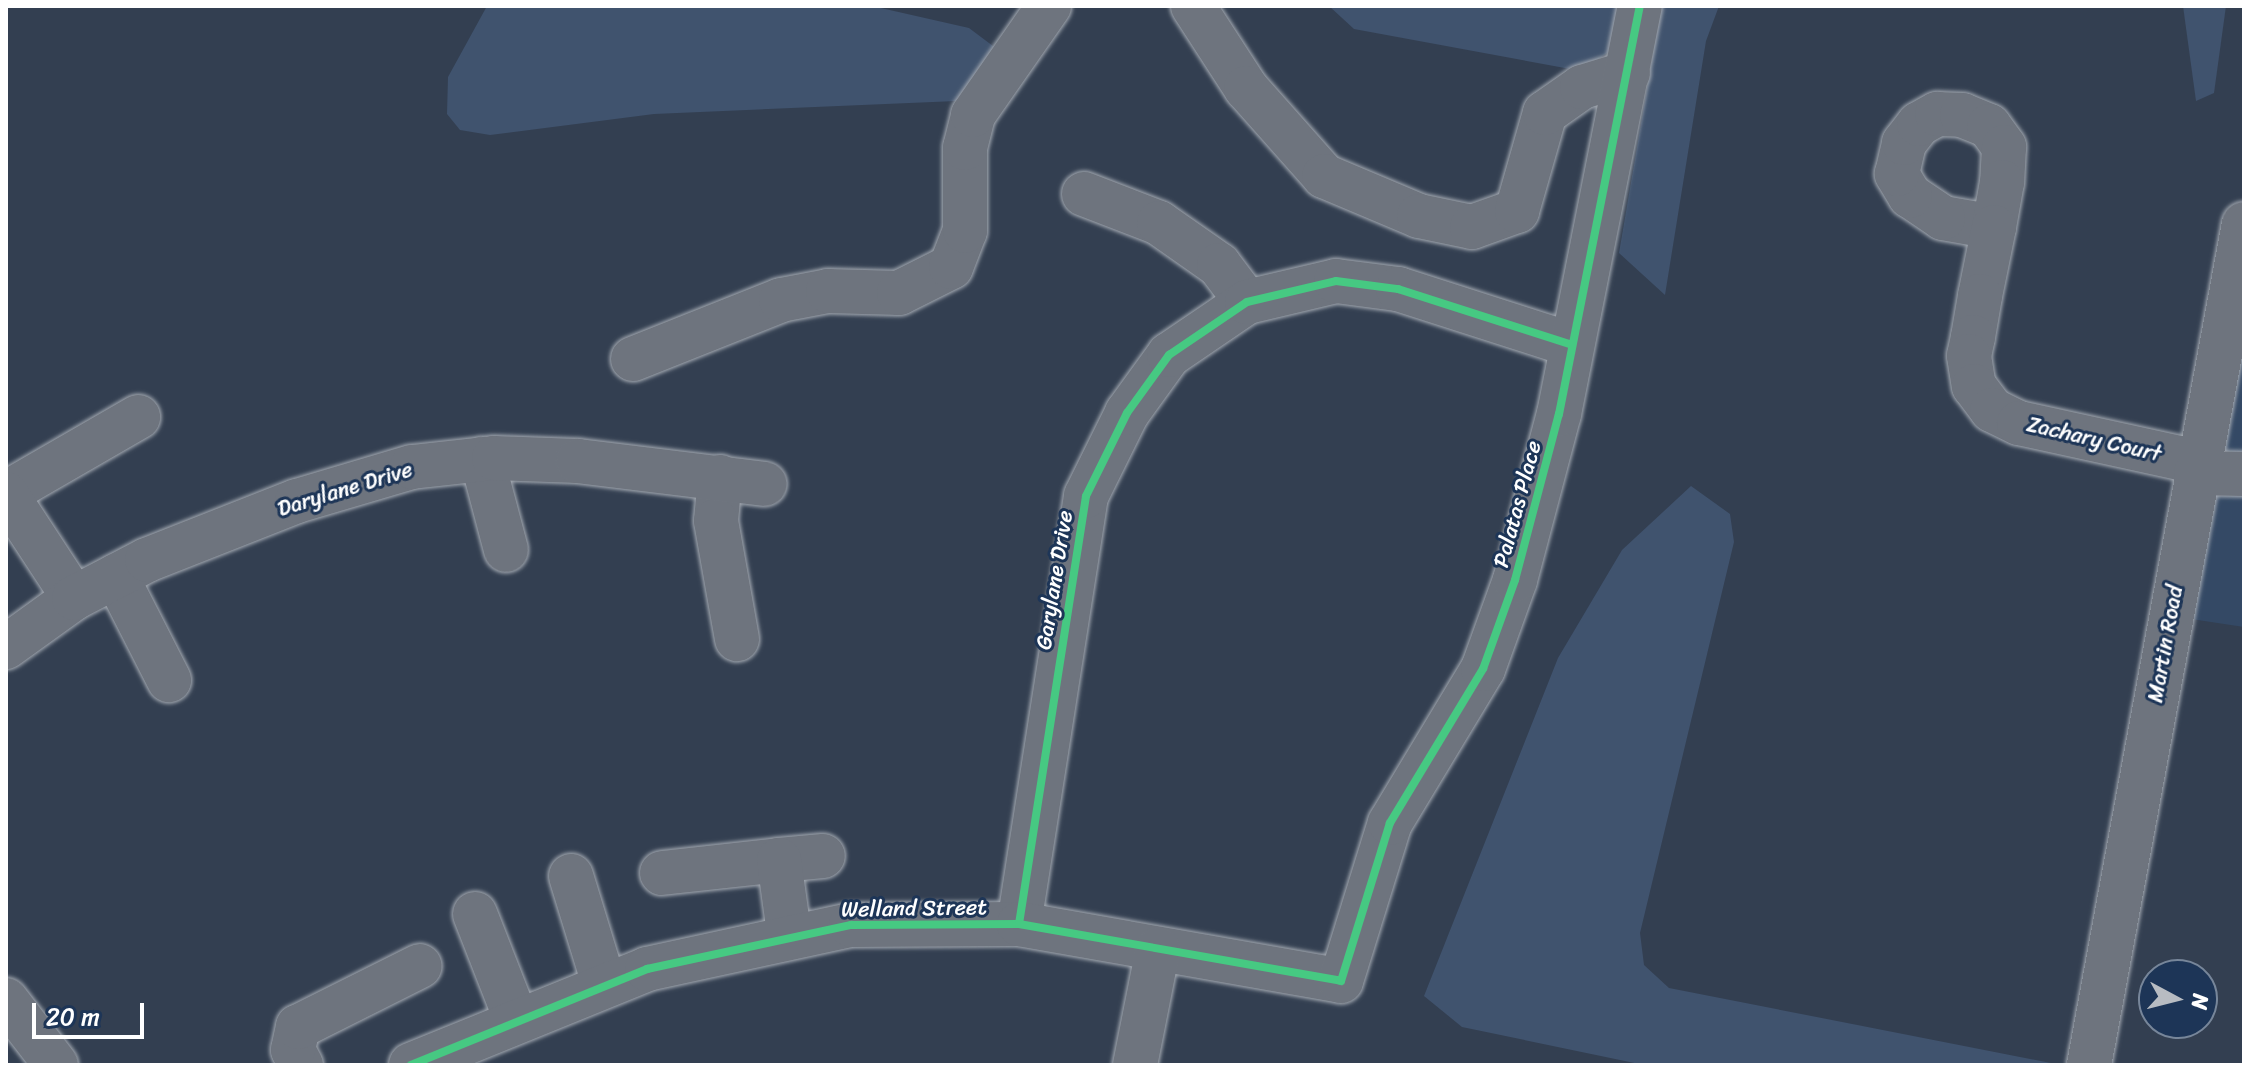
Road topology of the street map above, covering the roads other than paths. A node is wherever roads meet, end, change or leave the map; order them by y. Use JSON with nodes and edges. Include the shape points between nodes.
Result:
{"nodes":[{"id":1,"x":1049,"y":6,"type":"edge"},
{"id":2,"x":1193,"y":6,"type":"edge"},
{"id":3,"x":1640,"y":6,"type":"edge"},
{"id":4,"x":1628,"y":73,"type":"junction"},
{"id":5,"x":1084,"y":194,"type":"dead end"},
{"id":6,"x":2244,"y":224,"type":"edge"},
{"id":7,"x":1994,"y":227,"type":"dead end"},
{"id":8,"x":1247,"y":302,"type":"junction"},
{"id":9,"x":1569,"y":344,"type":"junction"},
{"id":10,"x":633,"y":359,"type":"dead end"},
{"id":11,"x":138,"y":417,"type":"dead end"},
{"id":12,"x":482,"y":459,"type":"junction"},
{"id":13,"x":2197,"y":468,"type":"junction"},
{"id":14,"x":2244,"y":474,"type":"edge"},
{"id":15,"x":720,"y":477,"type":"junction"},
{"id":16,"x":765,"y":484,"type":"dead end"},
{"id":17,"x":8,"y":493,"type":"edge"},
{"id":18,"x":506,"y":550,"type":"dead end"},
{"id":19,"x":116,"y":576,"type":"junction"},
{"id":20,"x":74,"y":598,"type":"junction"},
{"id":21,"x":737,"y":639,"type":"dead end"},
{"id":22,"x":6,"y":647,"type":"edge"},
{"id":23,"x":169,"y":680,"type":"dead end"},
{"id":24,"x":823,"y":856,"type":"dead end"},
{"id":25,"x":779,"y":860,"type":"junction"},
{"id":26,"x":662,"y":873,"type":"dead end"},
{"id":27,"x":571,"y":876,"type":"dead end"},
{"id":28,"x":475,"y":914,"type":"dead end"},
{"id":29,"x":1019,"y":924,"type":"junction"},
{"id":30,"x":789,"y":933,"type":"junction"},
{"id":31,"x":1158,"y":949,"type":"junction"},
{"id":32,"x":420,"y":966,"type":"dead end"},
{"id":33,"x":1341,"y":981,"type":"joint"},
{"id":34,"x":604,"y":984,"type":"junction"},
{"id":35,"x":6,"y":1000,"type":"edge"},
{"id":36,"x":516,"y":1019,"type":"junction"},
{"id":37,"x":56,"y":1065,"type":"edge"},
{"id":38,"x":301,"y":1065,"type":"edge"},
{"id":39,"x":411,"y":1065,"type":"edge"},
{"id":40,"x":1135,"y":1065,"type":"edge"},
{"id":41,"x":2089,"y":1065,"type":"edge"}],
"edges":[{"from":1,"to":10,"type":"street","via":[[973,115],[960,251],[936,278],[899,293],[828,291],[781,300]]},
{"from":2,"to":4,"type":"street","via":[[1246,88],[1324,176],[1419,216],[1472,227],[1517,211],[1545,113],[1582,87]]},
{"from":3,"to":4,"type":"street","name":"Palatas Place"},
{"from":4,"to":9,"type":"street","name":"Palatas Place"},
{"from":5,"to":8,"type":"street","via":[[1159,223],[1219,265]]},
{"from":6,"to":13,"type":"street","name":"Martin Road"},
{"from":7,"to":13,"type":"street","name":"Zachary Court","via":[[1969,356],[1974,386],[1992,410],[2019,423]]},
{"from":8,"to":9,"type":"street","name":"Garylane Drive","via":[[1351,283],[1398,289]]},
{"from":8,"to":29,"type":"street","name":"Garylane Drive","via":[[1169,355],[1127,413],[1086,496]]},
{"from":9,"to":33,"type":"street","name":"Palatas Place","via":[[1549,459],[1515,580],[1483,669],[1390,823]]},
{"from":11,"to":17,"type":"street"},
{"from":12,"to":15,"type":"street","name":"Darylane Drive"},
{"from":12,"to":18,"type":"street"},
{"from":12,"to":19,"type":"street","name":"Darylane Drive","via":[[412,467],[297,501]]},
{"from":13,"to":14,"type":"street","name":"Zachary Court"},
{"from":13,"to":41,"type":"street","name":"Martin Road"},
{"from":15,"to":16,"type":"street","name":"Darylane Drive"},
{"from":15,"to":21,"type":"street","via":[[716,521]]},
{"from":17,"to":20,"type":"street"},
{"from":19,"to":20,"type":"street","name":"Darylane Drive"},
{"from":19,"to":23,"type":"street"},
{"from":20,"to":22,"type":"street","name":"Darylane Drive"},
{"from":24,"to":25,"type":"street"},
{"from":25,"to":26,"type":"street"},
{"from":25,"to":30,"type":"street"},
{"from":27,"to":34,"type":"street"},
{"from":28,"to":36,"type":"street"},
{"from":29,"to":30,"type":"street","name":"Welland Street","via":[[851,925]]},
{"from":29,"to":31,"type":"street","name":"Welland Street"},
{"from":30,"to":34,"type":"street","name":"Welland Street"},
{"from":31,"to":33,"type":"street","name":"Welland Street"},
{"from":31,"to":40,"type":"street"},
{"from":32,"to":38,"type":"street","via":[[298,1027],[293,1050]]},
{"from":34,"to":36,"type":"street","name":"Welland Street"},
{"from":35,"to":37,"type":"street"},
{"from":36,"to":39,"type":"street","name":"Welland Street"}]}
